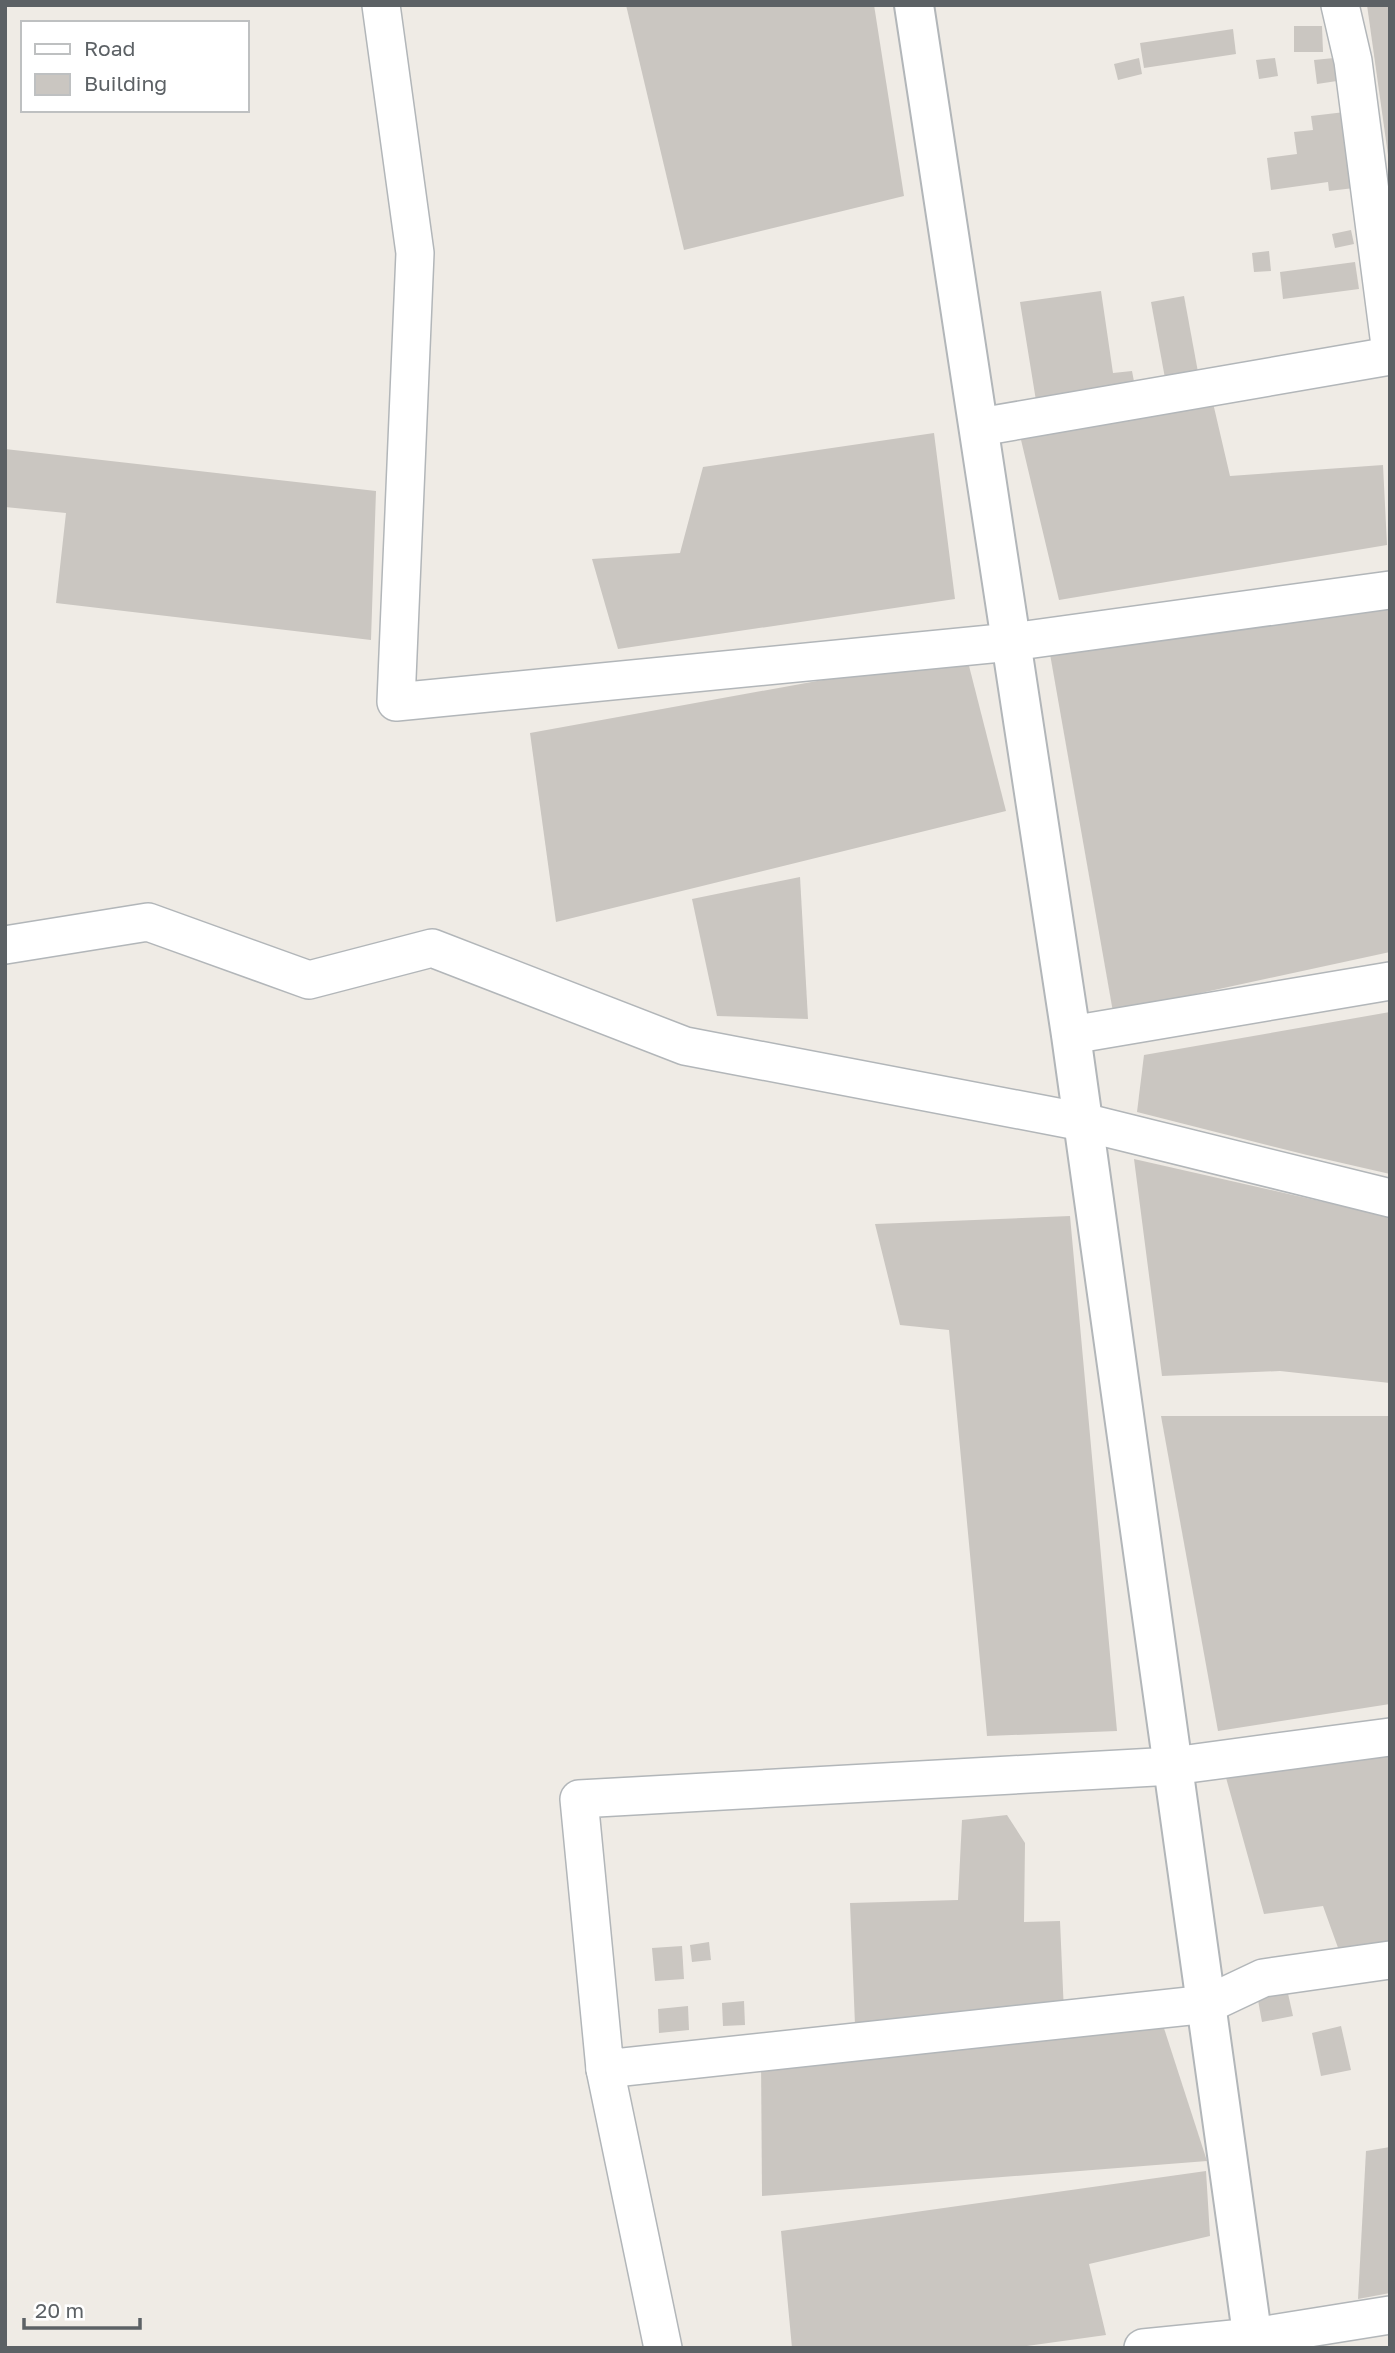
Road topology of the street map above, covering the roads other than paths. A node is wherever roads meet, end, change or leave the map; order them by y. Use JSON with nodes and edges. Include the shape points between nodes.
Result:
{"nodes":[{"id":1,"x":381,"y":5,"type":"edge"},
{"id":2,"x":914,"y":5,"type":"edge"},
{"id":3,"x":1340,"y":5,"type":"edge"},
{"id":4,"x":1390,"y":345,"type":"edge"},
{"id":5,"x":1390,"y":356,"type":"edge"},
{"id":6,"x":980,"y":427,"type":"junction"},
{"id":7,"x":1390,"y":590,"type":"edge"},
{"id":8,"x":1011,"y":642,"type":"junction"},
{"id":9,"x":5,"y":945,"type":"edge"},
{"id":10,"x":1390,"y":981,"type":"edge"},
{"id":11,"x":1071,"y":1035,"type":"junction"},
{"id":12,"x":1083,"y":1122,"type":"junction"},
{"id":13,"x":1390,"y":1198,"type":"edge"},
{"id":14,"x":1390,"y":1737,"type":"edge"},
{"id":15,"x":1173,"y":1766,"type":"junction"},
{"id":16,"x":1390,"y":1960,"type":"edge"},
{"id":17,"x":1208,"y":2004,"type":"junction"},
{"id":18,"x":605,"y":2069,"type":"junction"},
{"id":19,"x":1390,"y":2315,"type":"edge"},
{"id":20,"x":1253,"y":2342,"type":"edge"},
{"id":21,"x":663,"y":2348,"type":"edge"},
{"id":22,"x":1143,"y":2348,"type":"edge"}],
"edges":[{"from":1,"to":8,"type":"street","via":[[415,253],[396,702]]},
{"from":2,"to":6,"type":"street"},
{"from":3,"to":4,"type":"street","via":[[1353,61]]},
{"from":5,"to":6,"type":"street"},
{"from":6,"to":8,"type":"street"},
{"from":7,"to":8,"type":"street"},
{"from":8,"to":11,"type":"street"},
{"from":9,"to":12,"type":"street","via":[[148,922],[309,980],[432,948],[685,1046]]},
{"from":10,"to":11,"type":"street"},
{"from":11,"to":12,"type":"street"},
{"from":12,"to":13,"type":"street"},
{"from":12,"to":15,"type":"street"},
{"from":14,"to":15,"type":"street"},
{"from":15,"to":17,"type":"street"},
{"from":15,"to":18,"type":"street","via":[[579,1799]]},
{"from":16,"to":17,"type":"street","via":[[1263,1978]]},
{"from":17,"to":18,"type":"street"},
{"from":17,"to":20,"type":"street"},
{"from":18,"to":21,"type":"street"},
{"from":19,"to":20,"type":"street"},
{"from":20,"to":22,"type":"street"}]}
